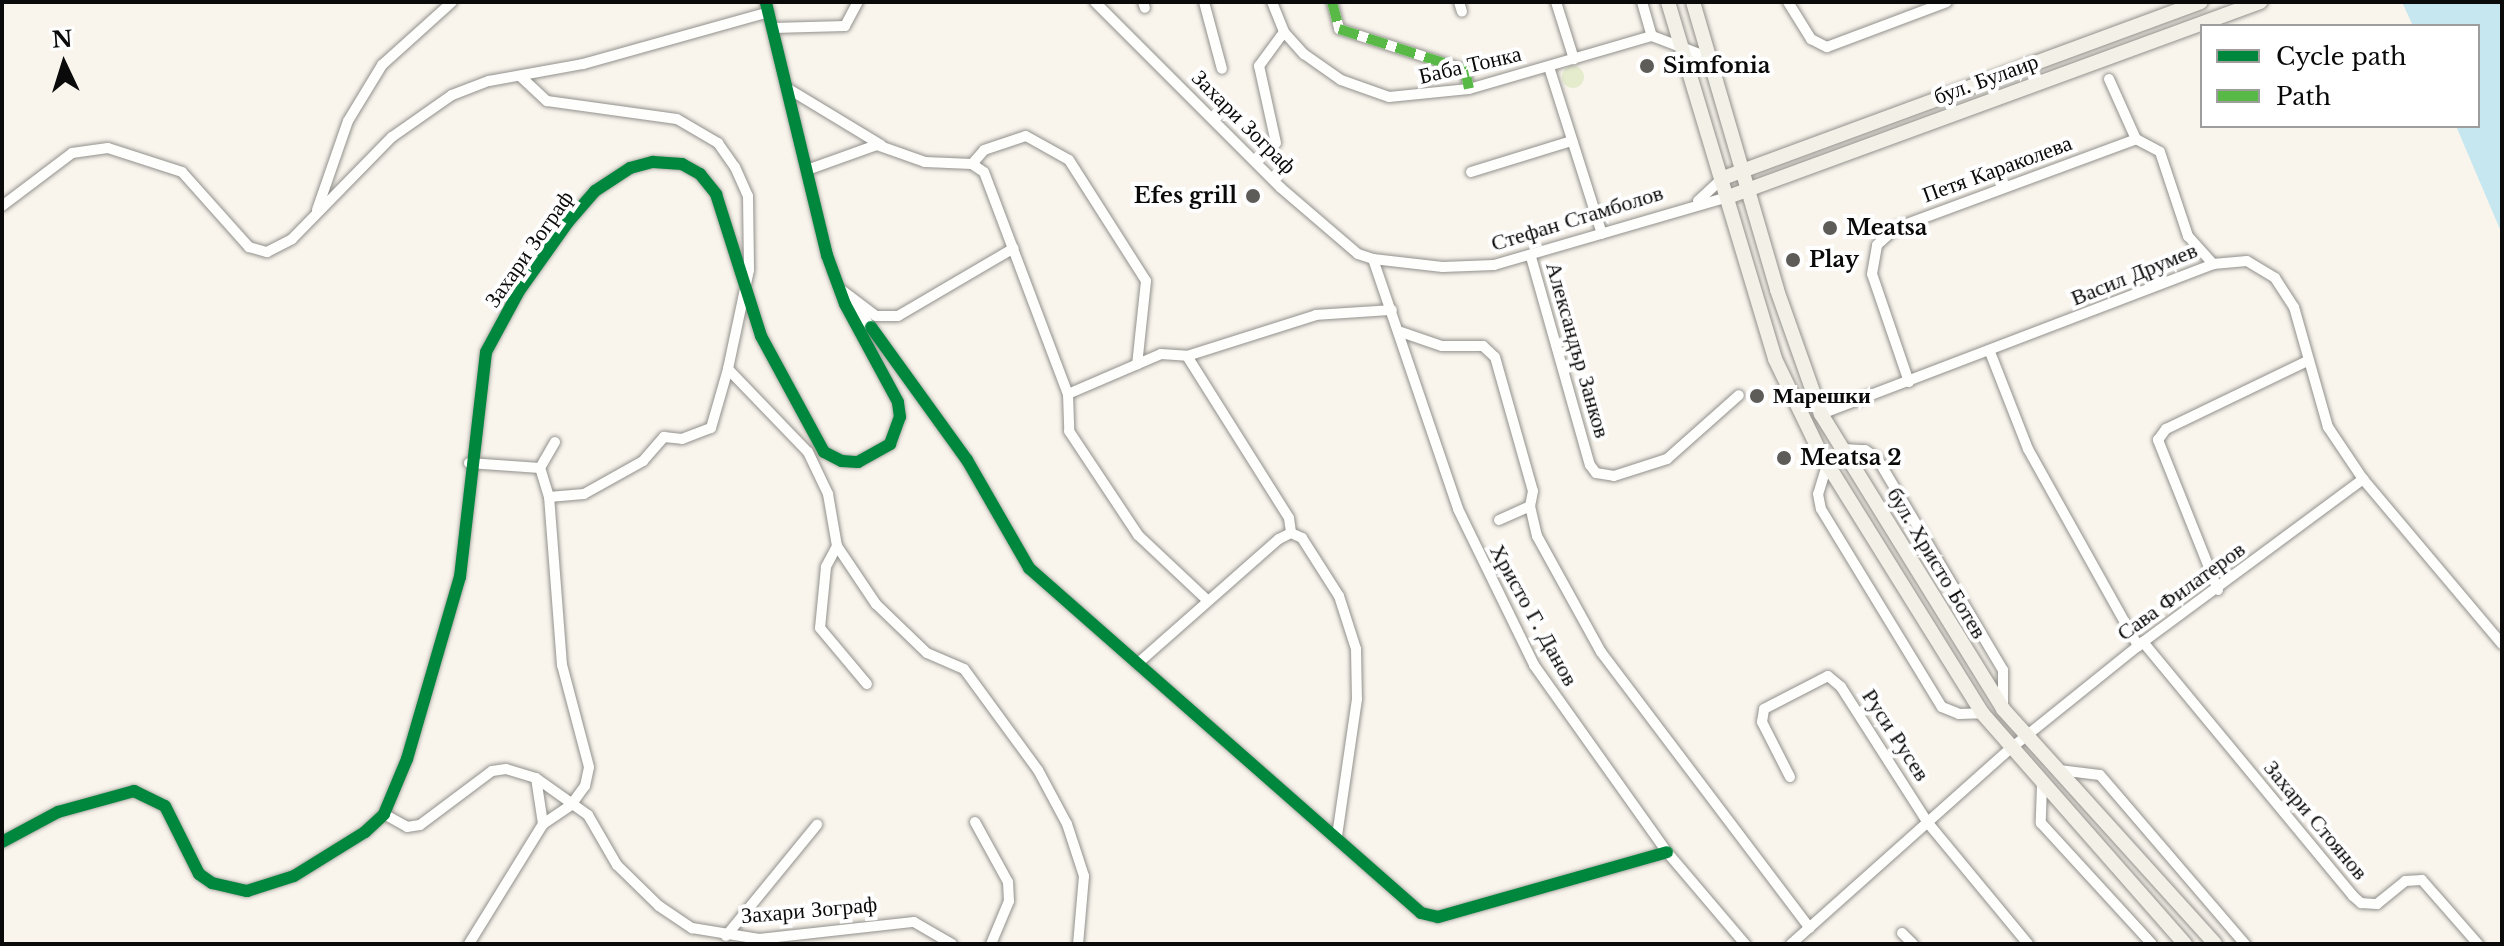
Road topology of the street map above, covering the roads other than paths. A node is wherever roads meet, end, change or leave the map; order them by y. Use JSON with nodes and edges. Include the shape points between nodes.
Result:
{"nodes":[{"id":1,"x":452,"y":2,"type":"edge"},
{"id":2,"x":858,"y":2,"type":"edge"},
{"id":3,"x":1095,"y":2,"type":"edge"},
{"id":4,"x":1204,"y":2,"type":"edge"},
{"id":5,"x":1272,"y":2,"type":"edge"},
{"id":6,"x":1332,"y":2,"type":"edge"},
{"id":7,"x":1556,"y":2,"type":"edge"},
{"id":8,"x":1642,"y":2,"type":"edge"},
{"id":9,"x":1668,"y":2,"type":"edge"},
{"id":10,"x":1693,"y":2,"type":"edge"},
{"id":11,"x":1788,"y":2,"type":"edge"},
{"id":12,"x":1947,"y":2,"type":"edge"},
{"id":13,"x":2201,"y":2,"type":"edge"},
{"id":14,"x":2260,"y":2,"type":"edge"},
{"id":15,"x":768,"y":7,"type":"edge"},
{"id":16,"x":773,"y":28,"type":"junction"},
{"id":17,"x":1284,"y":32,"type":"junction"},
{"id":18,"x":1652,"y":36,"type":"junction"},
{"id":19,"x":1680,"y":43,"type":"junction"},
{"id":20,"x":1710,"y":58,"type":"junction"},
{"id":21,"x":1574,"y":59,"type":"junction"},
{"id":22,"x":1549,"y":67,"type":"junction"},
{"id":23,"x":1222,"y":69,"type":"dead end"},
{"id":24,"x":520,"y":76,"type":"junction"},
{"id":25,"x":2109,"y":79,"type":"dead end"},
{"id":26,"x":787,"y":88,"type":"junction"},
{"id":27,"x":1469,"y":89,"type":"junction"},
{"id":28,"x":2136,"y":139,"type":"junction"},
{"id":29,"x":1572,"y":141,"type":"junction"},
{"id":30,"x":1276,"y":143,"type":"dead end"},
{"id":31,"x":881,"y":145,"type":"junction"},
{"id":32,"x":972,"y":164,"type":"junction"},
{"id":33,"x":807,"y":170,"type":"junction"},
{"id":34,"x":1746,"y":170,"type":"junction"},
{"id":35,"x":1471,"y":172,"type":"dead end"},
{"id":36,"x":1723,"y":178,"type":"junction"},
{"id":37,"x":1751,"y":188,"type":"junction"},
{"id":38,"x":1728,"y":197,"type":"junction"},
{"id":39,"x":1696,"y":203,"type":"junction"},
{"id":40,"x":2,"y":206,"type":"edge"},
{"id":41,"x":316,"y":211,"type":"junction"},
{"id":42,"x":1602,"y":234,"type":"junction"},
{"id":43,"x":1014,"y":248,"type":"junction"},
{"id":44,"x":1531,"y":257,"type":"junction"},
{"id":45,"x":1373,"y":259,"type":"junction"},
{"id":46,"x":2213,"y":264,"type":"junction"},
{"id":47,"x":839,"y":288,"type":"junction"},
{"id":48,"x":745,"y":298,"type":"junction"},
{"id":49,"x":845,"y":304,"type":"junction"},
{"id":50,"x":1392,"y":310,"type":"junction"},
{"id":51,"x":1401,"y":332,"type":"junction"},
{"id":52,"x":1990,"y":352,"type":"junction"},
{"id":53,"x":1187,"y":356,"type":"junction"},
{"id":54,"x":2307,"y":361,"type":"junction"},
{"id":55,"x":1137,"y":365,"type":"junction"},
{"id":56,"x":728,"y":369,"type":"junction"},
{"id":57,"x":1909,"y":382,"type":"junction"},
{"id":58,"x":1068,"y":394,"type":"junction"},
{"id":59,"x":1739,"y":395,"type":"dead end"},
{"id":60,"x":1821,"y":414,"type":"junction"},
{"id":61,"x":555,"y":442,"type":"dead end"},
{"id":62,"x":1843,"y":449,"type":"junction"},
{"id":63,"x":469,"y":463,"type":"junction"},
{"id":64,"x":1827,"y":465,"type":"junction"},
{"id":65,"x":540,"y":468,"type":"junction"},
{"id":66,"x":2363,"y":479,"type":"junction"},
{"id":67,"x":549,"y":497,"type":"junction"},
{"id":68,"x":1530,"y":506,"type":"junction"},
{"id":69,"x":1499,"y":520,"type":"dead end"},
{"id":70,"x":1291,"y":533,"type":"junction"},
{"id":71,"x":837,"y":546,"type":"junction"},
{"id":72,"x":2218,"y":590,"type":"junction"},
{"id":73,"x":1206,"y":599,"type":"junction"},
{"id":74,"x":2141,"y":644,"type":"junction"},
{"id":75,"x":2502,"y":644,"type":"edge"},
{"id":76,"x":1137,"y":664,"type":"junction"},
{"id":77,"x":867,"y":684,"type":"dead end"},
{"id":78,"x":2003,"y":709,"type":"junction"},
{"id":79,"x":1982,"y":713,"type":"junction"},
{"id":80,"x":2026,"y":738,"type":"junction"},
{"id":81,"x":2010,"y":749,"type":"junction"},
{"id":82,"x":2059,"y":770,"type":"junction"},
{"id":83,"x":1790,"y":777,"type":"dead end"},
{"id":84,"x":536,"y":778,"type":"junction"},
{"id":85,"x":2042,"y":785,"type":"junction"},
{"id":86,"x":571,"y":805,"type":"junction"},
{"id":87,"x":384,"y":814,"type":"junction"},
{"id":88,"x":975,"y":822,"type":"dead end"},
{"id":89,"x":1928,"y":823,"type":"junction"},
{"id":90,"x":543,"y":824,"type":"junction"},
{"id":91,"x":817,"y":825,"type":"dead end"},
{"id":92,"x":1337,"y":836,"type":"junction"},
{"id":93,"x":2,"y":842,"type":"edge"},
{"id":94,"x":1667,"y":852,"type":"junction"},
{"id":95,"x":1810,"y":928,"type":"junction"},
{"id":96,"x":1902,"y":933,"type":"dead end"},
{"id":97,"x":726,"y":936,"type":"junction"},
{"id":98,"x":469,"y":944,"type":"edge"},
{"id":99,"x":952,"y":944,"type":"edge"},
{"id":100,"x":991,"y":944,"type":"edge"},
{"id":101,"x":1078,"y":944,"type":"edge"},
{"id":102,"x":1745,"y":944,"type":"edge"},
{"id":103,"x":1791,"y":944,"type":"edge"},
{"id":104,"x":1913,"y":944,"type":"edge"},
{"id":105,"x":2028,"y":944,"type":"edge"},
{"id":106,"x":2152,"y":944,"type":"edge"},
{"id":107,"x":2185,"y":944,"type":"edge"},
{"id":108,"x":2215,"y":944,"type":"edge"},
{"id":109,"x":2245,"y":944,"type":"edge"},
{"id":110,"x":2478,"y":944,"type":"edge"}],
"edges":[{"from":1,"to":41,"type":"street","via":[[382,65],[348,121]]},
{"from":2,"to":16,"type":"street","via":[[845,26]]},
{"from":3,"to":45,"type":"street","name":"Захари Зограф","via":[[1281,188],[1358,254]]},
{"from":4,"to":23,"type":"street"},
{"from":5,"to":17,"type":"street","name":"Баба Тонка"},
{"from":6,"to":27,"type":"street","via":[[1339,29],[1465,70]]},
{"from":7,"to":21,"type":"street"},
{"from":8,"to":18,"type":"street"},
{"from":9,"to":19,"type":"main road","name":"бул. Христо Ботев"},
{"from":10,"to":20,"type":"main road","name":"бул. Христо Ботев"},
{"from":11,"to":12,"type":"street","via":[[1811,39],[1827,47]]},
{"from":13,"to":34,"type":"main road","name":"бул. Булаир"},
{"from":14,"to":37,"type":"main road","name":"бул. Булаир"},
{"from":15,"to":16,"type":"street","name":"Захари Зограф"},
{"from":15,"to":24,"type":"street","via":[[583,64]]},
{"from":16,"to":26,"type":"street","name":"Захари Зограф"},
{"from":17,"to":27,"type":"street","name":"Баба Тонка","via":[[1321,67],[1378,94],[1419,98]]},
{"from":17,"to":30,"type":"street","via":[[1259,66]]},
{"from":18,"to":19,"type":"street"},
{"from":18,"to":21,"type":"street","name":"Баба Тонка"},
{"from":19,"to":20,"type":"street"},
{"from":19,"to":36,"type":"main road","name":"бул. Христо Ботев"},
{"from":20,"to":34,"type":"main road","name":"бул. Христо Ботев"},
{"from":21,"to":22,"type":"street","name":"Баба Тонка"},
{"from":22,"to":27,"type":"street","name":"Баба Тонка"},
{"from":22,"to":29,"type":"street"},
{"from":24,"to":41,"type":"street","via":[[489,81],[420,115]]},
{"from":24,"to":48,"type":"street","via":[[547,101],[677,119],[718,143],[748,196]]},
{"from":25,"to":28,"type":"street"},
{"from":26,"to":31,"type":"street"},
{"from":26,"to":33,"type":"street","name":"Захари Зограф"},
{"from":28,"to":46,"type":"street","via":[[2160,152],[2188,236]]},
{"from":28,"to":57,"type":"street","name":"Петя Караколева","via":[[1896,228],[1877,245],[1872,274]]},
{"from":29,"to":35,"type":"street"},
{"from":29,"to":42,"type":"street"},
{"from":31,"to":32,"type":"street","via":[[925,162]]},
{"from":31,"to":33,"type":"street"},
{"from":32,"to":43,"type":"street","via":[[990,182]]},
{"from":32,"to":55,"type":"street","via":[[984,150],[1026,136],[1075,167],[1146,281]]},
{"from":33,"to":47,"type":"street","name":"Захари Зограф"},
{"from":34,"to":36,"type":"main road","name":"бул. Булаир"},
{"from":34,"to":37,"type":"main road","name":"бул. Христо Ботев"},
{"from":36,"to":38,"type":"main road","name":"бул. Христо Ботев"},
{"from":36,"to":39,"type":"street","name":"Стефан Стамболов"},
{"from":37,"to":38,"type":"main road","name":"бул. Булаир"},
{"from":37,"to":60,"type":"main road","name":"бул. Христо Ботев","via":[[1777,290]]},
{"from":38,"to":39,"type":"street","name":"Стефан Стамболов"},
{"from":38,"to":64,"type":"main road","name":"бул. Христо Ботев","via":[[1775,359]]},
{"from":39,"to":42,"type":"street","name":"Стефан Стамболов"},
{"from":40,"to":41,"type":"street","via":[[72,153],[108,148],[182,172],[256,251],[280,249]]},
{"from":42,"to":44,"type":"street","name":"Стефан Стамболов"},
{"from":43,"to":47,"type":"street","via":[[898,316],[876,316]]},
{"from":43,"to":58,"type":"street"},
{"from":44,"to":45,"type":"street","name":"Стефан Стамболов","via":[[1469,267]]},
{"from":44,"to":59,"type":"street","name":"Александър Занков","via":[[1596,473],[1614,476],[1667,459]]},
{"from":45,"to":50,"type":"street","name":"Христо Г. Данов"},
{"from":46,"to":52,"type":"street","name":"Васил Друмев"},
{"from":46,"to":54,"type":"street","name":"Васил Друмев","via":[[2247,261],[2275,278],[2294,307]]},
{"from":47,"to":49,"type":"street","name":"Захари Зограф"},
{"from":48,"to":49,"type":"street","name":"Захари Зограф","via":[[810,432],[824,452],[858,462],[890,444],[900,417],[888,379]]},
{"from":48,"to":56,"type":"street"},
{"from":48,"to":63,"type":"street","name":"Захари Зограф","via":[[723,207],[700,174],[682,164],[653,162],[612,178],[568,222],[497,330],[481,373]]},
{"from":49,"to":76,"type":"street","via":[[862,315],[967,460],[1016,553]]},
{"from":50,"to":51,"type":"street","name":"Христо Г. Данов"},
{"from":50,"to":53,"type":"street","via":[[1316,315]]},
{"from":51,"to":68,"type":"street","via":[[1442,346],[1483,346],[1495,357],[1533,491]]},
{"from":51,"to":94,"type":"street","name":"Христо Г. Данов","via":[[1458,509],[1509,616],[1567,714]]},
{"from":52,"to":57,"type":"street","name":"Васил Друмев"},
{"from":52,"to":74,"type":"street","via":[[2028,449]]},
{"from":53,"to":55,"type":"street","via":[[1161,354]]},
{"from":53,"to":70,"type":"street","via":[[1289,518]]},
{"from":54,"to":66,"type":"street","name":"Васил Друмев","via":[[2323,418]]},
{"from":54,"to":72,"type":"street","via":[[2166,429],[2158,440]]},
{"from":55,"to":58,"type":"street"},
{"from":56,"to":67,"type":"street","via":[[711,428],[654,443],[643,461],[584,494]]},
{"from":56,"to":71,"type":"street","via":[[808,452],[828,494]]},
{"from":57,"to":60,"type":"street","name":"Васил Друмев"},
{"from":58,"to":73,"type":"street","via":[[1069,431],[1118,509]]},
{"from":60,"to":62,"type":"main road","name":"бул. Христо Ботев"},
{"from":61,"to":65,"type":"street"},
{"from":62,"to":78,"type":"main road","name":"бул. Христо Ботев"},
{"from":62,"to":78,"type":"street","via":[[1865,450],[1877,458],[2003,670]]},
{"from":63,"to":65,"type":"street"},
{"from":63,"to":87,"type":"street","name":"Захари Зограф","via":[[460,577],[407,759]]},
{"from":64,"to":79,"type":"main road","name":"бул. Христо Ботев"},
{"from":64,"to":79,"type":"street","via":[[1818,494],[1821,509],[1934,694],[1949,712]]},
{"from":65,"to":67,"type":"street"},
{"from":66,"to":72,"type":"street","name":"Сава Филатеров"},
{"from":66,"to":75,"type":"street","name":"Васил Друмев"},
{"from":67,"to":86,"type":"street","via":[[562,665],[589,767],[585,786]]},
{"from":68,"to":69,"type":"street"},
{"from":68,"to":95,"type":"street","via":[[1537,536],[1601,652]]},
{"from":70,"to":73,"type":"street"},
{"from":70,"to":92,"type":"street","via":[[1302,538],[1339,596],[1356,649],[1357,699]]},
{"from":71,"to":77,"type":"street","via":[[826,567],[820,628]]},
{"from":71,"to":101,"type":"street","via":[[876,604],[927,653],[964,669],[1038,770],[1067,824],[1084,876]]},
{"from":72,"to":74,"type":"street","name":"Сава Филатеров"},
{"from":73,"to":76,"type":"street"},
{"from":74,"to":80,"type":"street","name":"Сава Филатеров"},
{"from":74,"to":110,"type":"street","name":"Захари Стоянов","via":[[2353,896],[2361,903],[2377,904],[2405,881],[2422,880]]},
{"from":76,"to":92,"type":"street"},
{"from":78,"to":80,"type":"main road","name":"бул. Христо Ботев"},
{"from":79,"to":81,"type":"main road","name":"бул. Христо Ботев"},
{"from":80,"to":81,"type":"street","name":"Сава Филатеров"},
{"from":80,"to":82,"type":"main road","name":"бул. Христо Ботев"},
{"from":81,"to":85,"type":"main road","name":"бул. Христо Ботев"},
{"from":81,"to":89,"type":"street","name":"Сава Филатеров"},
{"from":82,"to":108,"type":"main road","name":"бул. Христо Ботев"},
{"from":82,"to":109,"type":"street","via":[[2100,775]]},
{"from":83,"to":89,"type":"street","name":"Руси Русев","via":[[1762,722],[1764,709],[1828,676],[1841,687]]},
{"from":84,"to":86,"type":"street","name":"Захари Зограф"},
{"from":84,"to":87,"type":"street","via":[[506,769],[492,771],[420,825],[407,827]]},
{"from":84,"to":90,"type":"street"},
{"from":85,"to":106,"type":"street","via":[[2041,823]]},
{"from":85,"to":107,"type":"main road","name":"бул. Христо Ботев"},
{"from":86,"to":90,"type":"street"},
{"from":86,"to":97,"type":"street","name":"Захари Зограф","via":[[588,815],[617,865],[659,906],[692,928]]},
{"from":87,"to":93,"type":"street","name":"Захари Зограф","via":[[365,832],[294,876],[247,891],[212,883],[199,874],[165,806],[134,791],[58,812]]},
{"from":88,"to":100,"type":"street","via":[[1008,882],[1009,901]]},
{"from":89,"to":95,"type":"street","name":"Сава Филатеров"},
{"from":89,"to":105,"type":"street"},
{"from":90,"to":98,"type":"street"},
{"from":91,"to":97,"type":"street"},
{"from":92,"to":94,"type":"street","via":[[1428,917]]},
{"from":94,"to":102,"type":"street","name":"Христо Г. Данов"},
{"from":95,"to":103,"type":"street","name":"Сава Филатеров"},
{"from":96,"to":104,"type":"street"},
{"from":97,"to":99,"type":"street","name":"Захари Зограф","via":[[759,939],[914,922]]}]}
